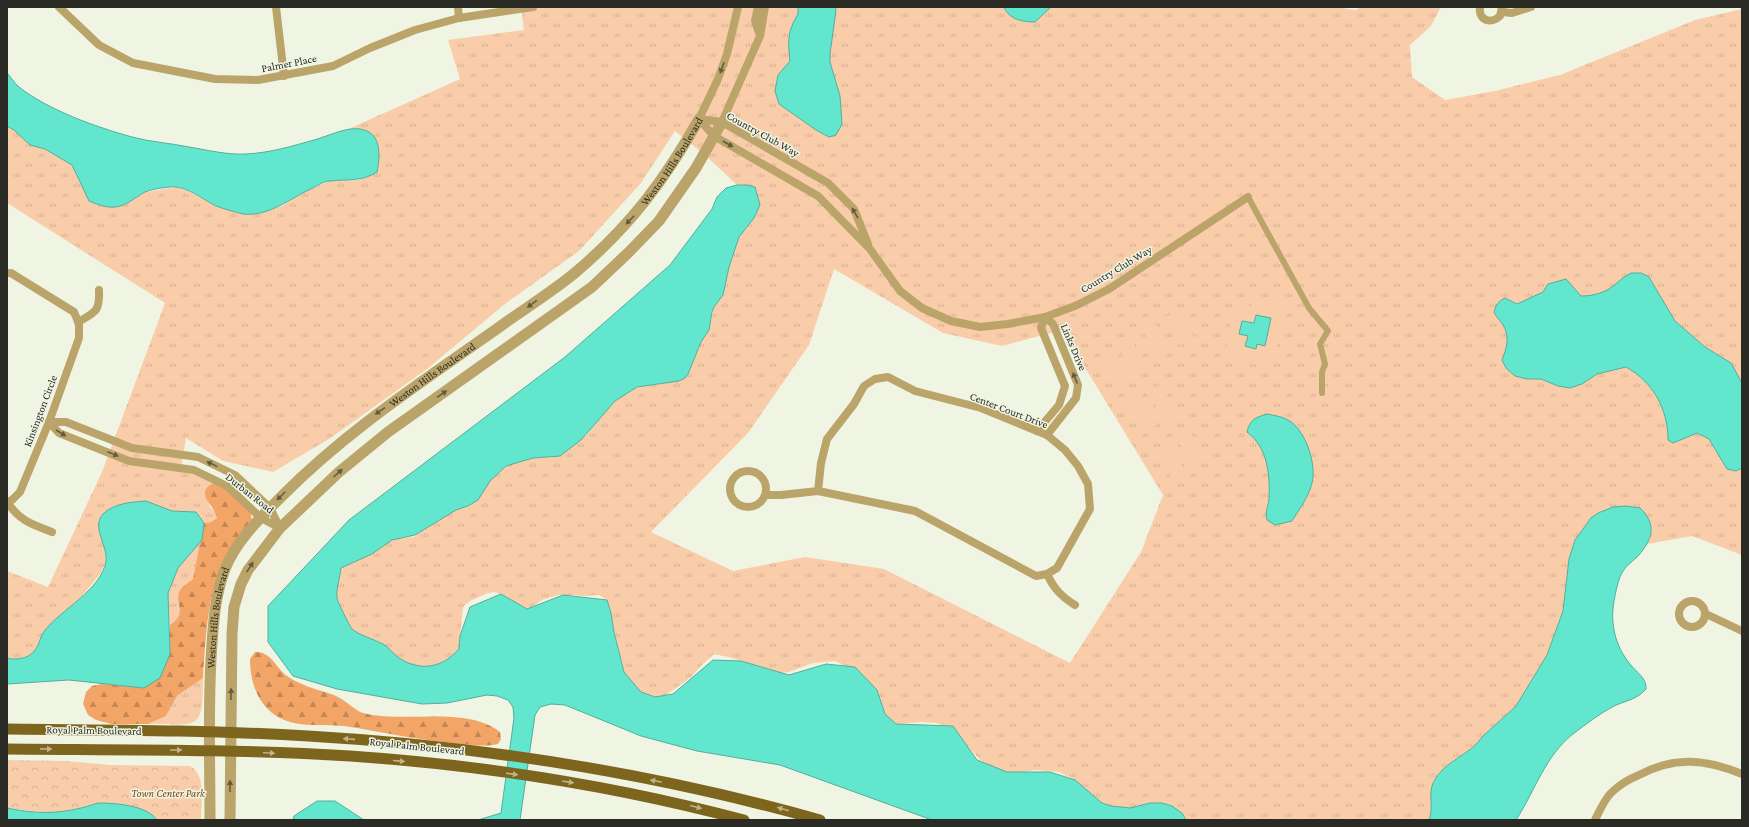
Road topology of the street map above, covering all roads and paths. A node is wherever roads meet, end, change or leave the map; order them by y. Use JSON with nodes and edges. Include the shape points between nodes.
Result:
{"nodes":[{"id":1,"x":60,"y":7,"type":"edge"},
{"id":2,"x":276,"y":7,"type":"edge"},
{"id":3,"x":458,"y":7,"type":"edge"},
{"id":4,"x":533,"y":7,"type":"edge"},
{"id":5,"x":738,"y":7,"type":"edge"},
{"id":6,"x":743,"y":7,"type":"edge"},
{"id":7,"x":758,"y":7,"type":"edge"},
{"id":8,"x":765,"y":7,"type":"edge"},
{"id":9,"x":1480,"y":7,"type":"edge"},
{"id":10,"x":1531,"y":7,"type":"edge"},
{"id":11,"x":1502,"y":10,"type":"edge"},
{"id":12,"x":459,"y":18,"type":"junction"},
{"id":13,"x":732,"y":30,"type":"junction"},
{"id":14,"x":760,"y":36,"type":"junction"},
{"id":15,"x":284,"y":76,"type":"junction"},
{"id":16,"x":699,"y":119,"type":"junction"},
{"id":17,"x":722,"y":122,"type":"junction"},
{"id":18,"x":714,"y":136,"type":"junction"},
{"id":19,"x":1248,"y":197,"type":"joint"},
{"id":20,"x":870,"y":249,"type":"junction"},
{"id":21,"x":7,"y":273,"type":"edge"},
{"id":22,"x":99,"y":290,"type":"dead end"},
{"id":23,"x":1045,"y":317,"type":"junction"},
{"id":24,"x":78,"y":322,"type":"junction"},
{"id":25,"x":1322,"y":392,"type":"dead end"},
{"id":26,"x":1063,"y":395,"type":"junction"},
{"id":27,"x":1074,"y":399,"type":"junction"},
{"id":28,"x":49,"y":422,"type":"junction"},
{"id":29,"x":81,"y":428,"type":"junction"},
{"id":30,"x":1037,"y":431,"type":"junction"},
{"id":31,"x":1047,"y":435,"type":"junction"},
{"id":32,"x":76,"y":440,"type":"junction"},
{"id":33,"x":818,"y":491,"type":"junction"},
{"id":34,"x":766,"y":495,"type":"junction"},
{"id":35,"x":7,"y":502,"type":"edge"},
{"id":36,"x":270,"y":508,"type":"junction"},
{"id":37,"x":261,"y":518,"type":"junction"},
{"id":38,"x":280,"y":528,"type":"junction"},
{"id":39,"x":52,"y":532,"type":"dead end"},
{"id":40,"x":1048,"y":574,"type":"junction"},
{"id":41,"x":1075,"y":605,"type":"dead end"},
{"id":42,"x":1706,"y":614,"type":"dead end"},
{"id":43,"x":1742,"y":631,"type":"edge"},
{"id":44,"x":7,"y":729,"type":"edge"},
{"id":45,"x":209,"y":732,"type":"junction"},
{"id":46,"x":230,"y":733,"type":"junction"},
{"id":47,"x":7,"y":749,"type":"edge"},
{"id":48,"x":209,"y":750,"type":"junction"},
{"id":49,"x":230,"y":751,"type":"junction"},
{"id":50,"x":1742,"y":774,"type":"edge"},
{"id":51,"x":210,"y":820,"type":"edge"},
{"id":52,"x":230,"y":820,"type":"edge"},
{"id":53,"x":744,"y":820,"type":"edge"},
{"id":54,"x":820,"y":820,"type":"edge"},
{"id":55,"x":1595,"y":820,"type":"edge"}],
"edges":[{"from":1,"to":15,"type":"street","name":"Palmer Place","via":[[99,45],[133,64],[216,79],[258,80]]},
{"from":2,"to":15,"type":"street"},
{"from":3,"to":12,"type":"street"},
{"from":4,"to":12,"type":"street","name":"Palmer Place"},
{"from":5,"to":13,"type":"street","name":"Weston Hills Boulevard"},
{"from":6,"to":13,"type":"street","name":"Weston Hills Boulevard","via":[[741,18]]},
{"from":7,"to":14,"type":"street","via":[[755,21]]},
{"from":8,"to":14,"type":"street","name":"Weston Hills Boulevard"},
{"from":9,"to":11,"type":"street","via":[[1481,17],[1489,21],[1497,19]]},
{"from":10,"to":11,"type":"street","via":[[1512,13]]},
{"from":12,"to":15,"type":"street","name":"Palmer Place","via":[[415,30],[333,66]]},
{"from":13,"to":16,"type":"street","name":"Weston Hills Boulevard","one_way":true,"via":[[718,79]]},
{"from":14,"to":17,"type":"street","name":"Weston Hills Boulevard"},
{"from":16,"to":17,"type":"street","name":"Country Club Way"},
{"from":16,"to":18,"type":"street","name":"Country Club Way"},
{"from":16,"to":36,"type":"street","name":"Weston Hills Boulevard","one_way":true,"via":[[680,153],[643,206],[576,272],[372,417],[323,457]]},
{"from":17,"to":18,"type":"street","name":"Weston Hills Boulevard"},
{"from":20,"to":17,"type":"street","name":"Country Club Way","one_way":true,"via":[[854,209],[828,183]]},
{"from":18,"to":20,"type":"street","name":"Country Club Way","one_way":true,"via":[[818,196]]},
{"from":38,"to":18,"type":"street","name":"Weston Hills Boulevard","one_way":true,"via":[[339,472],[388,432],[592,287],[659,221],[696,168]]},
{"from":19,"to":23,"type":"street","name":"Country Club Way","via":[[1109,289]]},
{"from":19,"to":25,"type":"street","via":[[1309,308],[1328,331],[1320,344],[1325,364],[1322,372]]},
{"from":20,"to":23,"type":"street","name":"Country Club Way","via":[[900,291],[922,308],[951,321],[980,327]]},
{"from":21,"to":24,"type":"street","via":[[12,273],[74,312]]},
{"from":22,"to":24,"type":"street","via":[[100,303],[96,310]]},
{"from":23,"to":26,"type":"street","name":"Links Drive","via":[[1042,328],[1065,386]]},
{"from":27,"to":23,"type":"street","name":"Links Drive","one_way":true,"via":[[1078,385],[1053,324]]},
{"from":24,"to":28,"type":"street","name":"Kinsington Circle","via":[[80,338]]},
{"from":26,"to":27,"type":"street"},
{"from":26,"to":30,"type":"street","via":[[1059,405]]},
{"from":27,"to":31,"type":"street"},
{"from":28,"to":29,"type":"street","name":"Durban Road","via":[[66,422]]},
{"from":28,"to":32,"type":"street","name":"Durban Road","one_way":true,"via":[[60,433]]},
{"from":28,"to":35,"type":"street","name":"Kinsington Circle","via":[[20,492]]},
{"from":29,"to":32,"type":"street"},
{"from":36,"to":29,"type":"street","name":"Durban Road","one_way":true,"via":[[235,475],[198,457],[132,448]]},
{"from":30,"to":31,"type":"street","name":"Center Court Drive"},
{"from":30,"to":33,"type":"street","name":"Center Court Drive","via":[[981,408],[915,391],[888,377],[875,379],[864,386],[827,440]]},
{"from":31,"to":40,"type":"street","name":"Center Court Drive","via":[[1065,450],[1078,466],[1088,484],[1090,509],[1057,568]]},
{"from":32,"to":37,"type":"street","name":"Durban Road","one_way":true,"via":[[128,461],[194,470],[227,486]]},
{"from":33,"to":34,"type":"street","via":[[780,496]]},
{"from":33,"to":40,"type":"street","via":[[915,511],[1036,576]]},
{"from":34,"to":34,"type":"street","via":[[766,483],[752,471],[740,472],[730,487],[732,498],[741,506],[753,507]]},
{"from":35,"to":39,"type":"street","name":"Kinsington Circle","via":[[16,515]]},
{"from":36,"to":37,"type":"street","name":"Weston Hills Boulevard"},
{"from":36,"to":38,"type":"street","name":"Durban Road"},
{"from":37,"to":38,"type":"street","name":"Durban Road"},
{"from":37,"to":45,"type":"street","name":"Weston Hills Boulevard","via":[[232,555],[218,592],[213,619]]},
{"from":46,"to":38,"type":"street","name":"Weston Hills Boulevard","one_way":true,"via":[[234,607],[248,570]]},
{"from":40,"to":41,"type":"street","via":[[1052,585]]},
{"from":42,"to":43,"type":"street"},
{"from":44,"to":45,"type":"main road","name":"Royal Palm Boulevard"},
{"from":45,"to":46,"type":"main road","name":"Royal Palm Boulevard"},
{"from":45,"to":48,"type":"street","name":"Weston Hills Boulevard"},
{"from":46,"to":49,"type":"street","name":"Weston Hills Boulevard"},
{"from":54,"to":46,"type":"main road","name":"Royal Palm Boulevard","one_way":true,"via":[[754,801],[595,768],[391,742]]},
{"from":47,"to":48,"type":"main road","name":"Royal Palm Boulevard","one_way":true},
{"from":48,"to":49,"type":"main road","name":"Royal Palm Boulevard"},
{"from":48,"to":51,"type":"street","name":"Weston Hills Boulevard"},
{"from":52,"to":49,"type":"street","name":"Weston Hills Boulevard","one_way":true},
{"from":49,"to":53,"type":"main road","name":"Royal Palm Boulevard","one_way":true,"via":[[350,756],[494,771],[605,788]]},
{"from":50,"to":55,"type":"street","via":[[1706,762],[1684,761],[1649,769],[1610,794]]}]}
